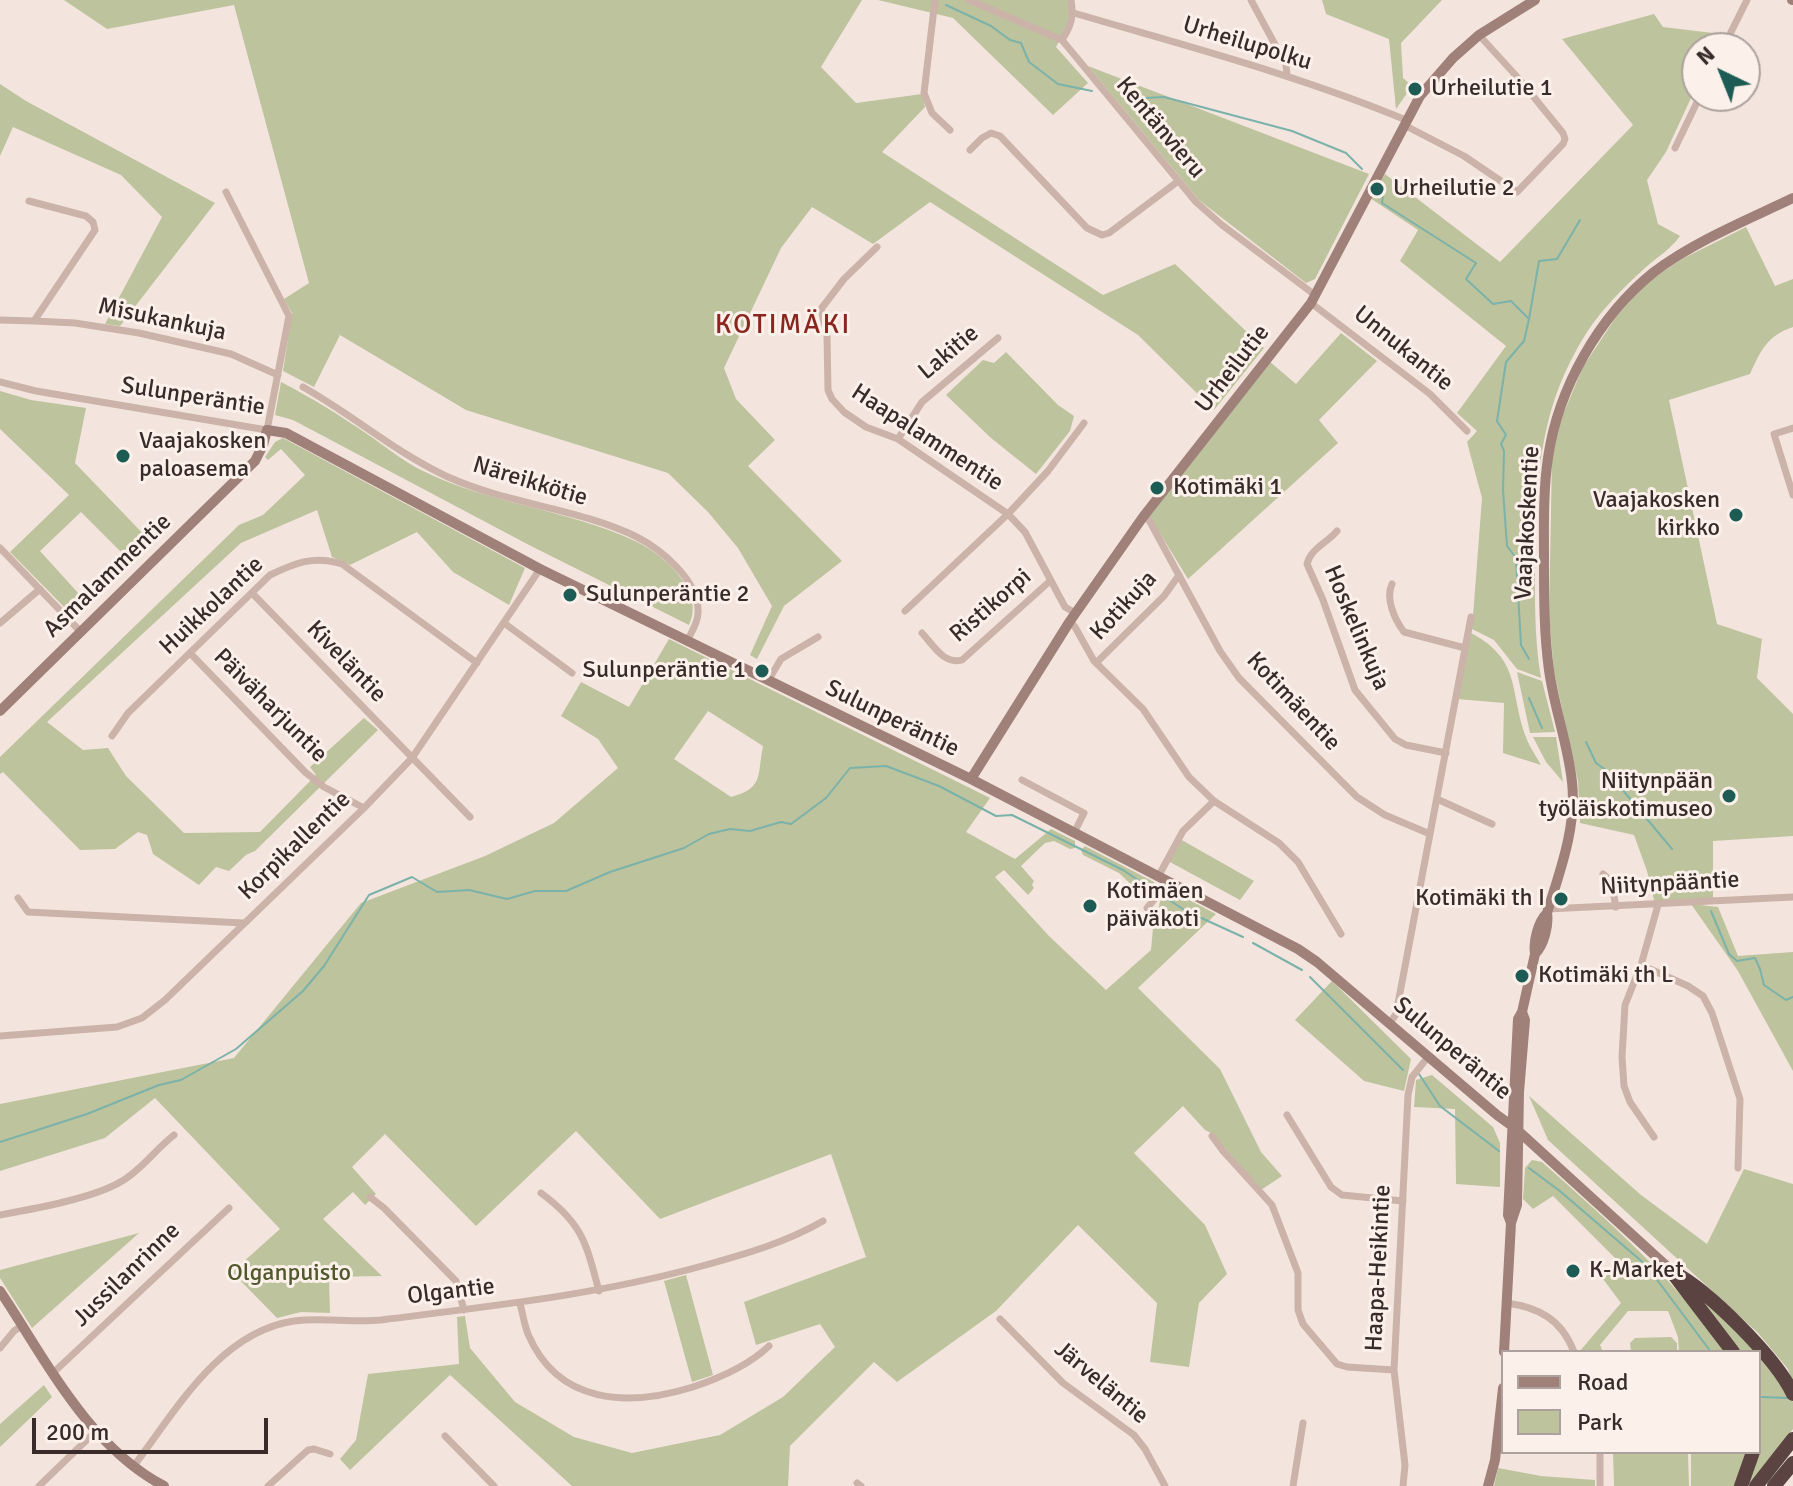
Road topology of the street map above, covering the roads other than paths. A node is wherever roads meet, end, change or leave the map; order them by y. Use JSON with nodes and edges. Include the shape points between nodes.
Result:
{"nodes":[{"id":1,"x":935,"y":0,"type":"edge"},
{"id":2,"x":969,"y":0,"type":"edge"},
{"id":3,"x":1071,"y":0,"type":"edge"},
{"id":4,"x":1251,"y":0,"type":"edge"},
{"id":5,"x":1535,"y":0,"type":"edge"},
{"id":6,"x":1747,"y":0,"type":"edge"},
{"id":7,"x":1074,"y":13,"type":"junction"},
{"id":8,"x":1731,"y":32,"type":"edge"},
{"id":9,"x":1479,"y":35,"type":"junction"},
{"id":10,"x":1062,"y":40,"type":"junction"},
{"id":11,"x":1287,"y":75,"type":"junction"},
{"id":12,"x":1692,"y":112,"type":"edge"},
{"id":13,"x":1405,"y":122,"type":"junction"},
{"id":14,"x":950,"y":130,"type":"dead end"},
{"id":15,"x":1675,"y":148,"type":"dead end"},
{"id":16,"x":970,"y":150,"type":"dead end"},
{"id":17,"x":1177,"y":182,"type":"junction"},
{"id":18,"x":226,"y":192,"type":"dead end"},
{"id":19,"x":1793,"y":198,"type":"edge"},
{"id":20,"x":29,"y":201,"type":"dead end"},
{"id":21,"x":877,"y":247,"type":"dead end"},
{"id":22,"x":1313,"y":299,"type":"junction"},
{"id":23,"x":0,"y":320,"type":"edge"},
{"id":24,"x":34,"y":321,"type":"junction"},
{"id":25,"x":998,"y":338,"type":"dead end"},
{"id":26,"x":278,"y":375,"type":"junction"},
{"id":27,"x":0,"y":382,"type":"edge"},
{"id":28,"x":303,"y":387,"type":"dead end"},
{"id":29,"x":1084,"y":423,"type":"dead end"},
{"id":30,"x":1793,"y":428,"type":"edge"},
{"id":31,"x":267,"y":430,"type":"junction"},
{"id":32,"x":1467,"y":431,"type":"dead end"},
{"id":33,"x":898,"y":439,"type":"junction"},
{"id":34,"x":1793,"y":495,"type":"edge"},
{"id":35,"x":1008,"y":514,"type":"junction"},
{"id":36,"x":1143,"y":517,"type":"junction"},
{"id":37,"x":1337,"y":531,"type":"dead end"},
{"id":38,"x":0,"y":548,"type":"edge"},
{"id":39,"x":540,"y":569,"type":"junction"},
{"id":40,"x":1179,"y":575,"type":"junction"},
{"id":41,"x":1050,"y":581,"type":"junction"},
{"id":42,"x":1392,"y":584,"type":"dead end"},
{"id":43,"x":40,"y":589,"type":"junction"},
{"id":44,"x":252,"y":593,"type":"junction"},
{"id":45,"x":905,"y":611,"type":"dead end"},
{"id":46,"x":1072,"y":617,"type":"junction"},
{"id":47,"x":1471,"y":617,"type":"dead end"},
{"id":48,"x":0,"y":623,"type":"edge"},
{"id":49,"x":504,"y":623,"type":"junction"},
{"id":50,"x":80,"y":631,"type":"junction"},
{"id":51,"x":922,"y":633,"type":"dead end"},
{"id":52,"x":818,"y":637,"type":"dead end"},
{"id":53,"x":687,"y":641,"type":"junction"},
{"id":54,"x":1465,"y":648,"type":"junction"},
{"id":55,"x":190,"y":653,"type":"junction"},
{"id":56,"x":477,"y":663,"type":"junction"},
{"id":57,"x":1096,"y":663,"type":"junction"},
{"id":58,"x":572,"y":673,"type":"dead end"},
{"id":59,"x":768,"y":681,"type":"junction"},
{"id":60,"x":0,"y":711,"type":"edge"},
{"id":61,"x":112,"y":736,"type":"dead end"},
{"id":62,"x":1446,"y":753,"type":"junction"},
{"id":63,"x":412,"y":758,"type":"junction"},
{"id":64,"x":971,"y":779,"type":"junction"},
{"id":65,"x":1022,"y":780,"type":"dead end"},
{"id":66,"x":1437,"y":799,"type":"junction"},
{"id":67,"x":1214,"y":801,"type":"junction"},
{"id":68,"x":364,"y":808,"type":"junction"},
{"id":69,"x":470,"y":817,"type":"dead end"},
{"id":70,"x":1492,"y":824,"type":"dead end"},
{"id":71,"x":1074,"y":833,"type":"junction"},
{"id":72,"x":1430,"y":834,"type":"junction"},
{"id":73,"x":1603,"y":874,"type":"dead end"},
{"id":74,"x":1158,"y":877,"type":"junction"},
{"id":75,"x":1165,"y":886,"type":"junction"},
{"id":76,"x":1793,"y":897,"type":"edge"},
{"id":77,"x":18,"y":898,"type":"dead end"},
{"id":78,"x":1658,"y":905,"type":"junction"},
{"id":79,"x":1616,"y":907,"type":"junction"},
{"id":80,"x":1548,"y":911,"type":"junction"},
{"id":81,"x":1152,"y":914,"type":"dead end"},
{"id":82,"x":243,"y":923,"type":"junction"},
{"id":83,"x":1341,"y":934,"type":"dead end"},
{"id":84,"x":1641,"y":965,"type":"junction"},
{"id":85,"x":1390,"y":1023,"type":"junction"},
{"id":86,"x":0,"y":1036,"type":"edge"},
{"id":87,"x":1428,"y":1057,"type":"junction"},
{"id":88,"x":1287,"y":1115,"type":"dead end"},
{"id":89,"x":1515,"y":1128,"type":"junction"},
{"id":90,"x":174,"y":1135,"type":"dead end"},
{"id":91,"x":1212,"y":1136,"type":"dead end"},
{"id":92,"x":1654,"y":1137,"type":"dead end"},
{"id":93,"x":1738,"y":1168,"type":"dead end"},
{"id":94,"x":541,"y":1193,"type":"dead end"},
{"id":95,"x":370,"y":1197,"type":"dead end"},
{"id":96,"x":1403,"y":1201,"type":"junction"},
{"id":97,"x":229,"y":1208,"type":"dead end"},
{"id":98,"x":0,"y":1215,"type":"edge"},
{"id":99,"x":823,"y":1221,"type":"dead end"},
{"id":100,"x":1673,"y":1272,"type":"junction"},
{"id":101,"x":0,"y":1291,"type":"edge"},
{"id":102,"x":599,"y":1291,"type":"junction"},
{"id":103,"x":1506,"y":1303,"type":"junction"},
{"id":104,"x":520,"y":1304,"type":"junction"},
{"id":105,"x":464,"y":1310,"type":"junction"},
{"id":106,"x":1000,"y":1319,"type":"dead end"},
{"id":107,"x":23,"y":1325,"type":"junction"},
{"id":108,"x":769,"y":1346,"type":"dead end"},
{"id":109,"x":0,"y":1348,"type":"edge"},
{"id":110,"x":1504,"y":1350,"type":"edge"},
{"id":111,"x":1573,"y":1350,"type":"edge"},
{"id":112,"x":1731,"y":1350,"type":"edge"},
{"id":113,"x":1394,"y":1370,"type":"junction"},
{"id":114,"x":54,"y":1372,"type":"junction"},
{"id":115,"x":1791,"y":1391,"type":"edge"},
{"id":116,"x":1501,"y":1406,"type":"edge"},
{"id":117,"x":1303,"y":1423,"type":"dead end"},
{"id":118,"x":95,"y":1432,"type":"junction"},
{"id":119,"x":445,"y":1436,"type":"dead end"},
{"id":120,"x":1793,"y":1439,"type":"edge"},
{"id":121,"x":330,"y":1454,"type":"dead end"},
{"id":122,"x":1600,"y":1454,"type":"edge"},
{"id":123,"x":1752,"y":1454,"type":"edge"},
{"id":124,"x":1793,"y":1463,"type":"edge"},
{"id":125,"x":133,"y":1467,"type":"junction"},
{"id":126,"x":39,"y":1486,"type":"edge"},
{"id":127,"x":164,"y":1486,"type":"edge"},
{"id":128,"x":268,"y":1486,"type":"edge"},
{"id":129,"x":494,"y":1486,"type":"edge"},
{"id":130,"x":1165,"y":1486,"type":"edge"},
{"id":131,"x":1293,"y":1486,"type":"edge"},
{"id":132,"x":1403,"y":1486,"type":"edge"},
{"id":133,"x":1488,"y":1486,"type":"edge"},
{"id":134,"x":1600,"y":1486,"type":"edge"},
{"id":135,"x":1741,"y":1486,"type":"edge"},
{"id":136,"x":1756,"y":1486,"type":"edge"},
{"id":137,"x":1774,"y":1486,"type":"edge"}],
"edges":[{"from":1,"to":14,"type":"street","via":[[924,93],[932,113]]},
{"from":2,"to":10,"type":"street","name":"Kentänvieru"},
{"from":3,"to":7,"type":"street"},
{"from":4,"to":11,"type":"street"},
{"from":5,"to":9,"type":"street","name":"Urheilutie"},
{"from":6,"to":8,"type":"street"},
{"from":7,"to":10,"type":"street"},
{"from":7,"to":11,"type":"street","name":"Urheilupolku"},
{"from":9,"to":13,"type":"street","name":"Urheilutie","via":[[1434,77]]},
{"from":9,"to":13,"type":"street","name":"Urheilupolku","via":[[1563,133],[1563,144],[1517,192]]},
{"from":10,"to":17,"type":"street","name":"Kentänvieru"},
{"from":11,"to":13,"type":"street","name":"Urheilupolku"},
{"from":12,"to":15,"type":"street"},
{"from":13,"to":22,"type":"street","name":"Urheilutie"},
{"from":16,"to":17,"type":"street","via":[[991,133],[1000,136],[1087,228],[1102,235]]},
{"from":17,"to":22,"type":"street","name":"Kentänvieru"},
{"from":18,"to":26,"type":"street","via":[[289,316]]},
{"from":19,"to":80,"type":"street","name":"Vaajakoskentie","via":[[1679,254],[1634,290],[1580,364],[1556,422],[1545,501],[1544,614],[1573,806]]},
{"from":20,"to":24,"type":"street","via":[[86,216],[95,230]]},
{"from":21,"to":33,"type":"street","name":"Haapalammentie","via":[[821,309],[828,390],[844,412]]},
{"from":22,"to":32,"type":"street","name":"Unnukantie","via":[[1430,394]]},
{"from":22,"to":36,"type":"street","name":"Urheilutie"},
{"from":23,"to":24,"type":"street","name":"Misukankuja"},
{"from":24,"to":26,"type":"street","name":"Misukankuja","via":[[139,333],[231,354]]},
{"from":25,"to":33,"type":"street","name":"Lakitie","via":[[922,402]]},
{"from":26,"to":31,"type":"street"},
{"from":27,"to":31,"type":"street","name":"Sulunperäntie"},
{"from":28,"to":53,"type":"street","name":"Näreikkötie","via":[[420,464],[462,483],[637,537],[687,580],[699,614]]},
{"from":29,"to":35,"type":"street"},
{"from":30,"to":34,"type":"street","via":[[1774,434]]},
{"from":31,"to":39,"type":"street","name":"Sulunperäntie","via":[[286,433]]},
{"from":31,"to":50,"type":"street","name":"Asmalammentie","via":[[255,461]]},
{"from":33,"to":35,"type":"street","name":"Haapalammentie"},
{"from":35,"to":41,"type":"street","name":"Haapalammentie","via":[[1025,532]]},
{"from":35,"to":45,"type":"street"},
{"from":36,"to":40,"type":"street","name":"Kotimäentie"},
{"from":36,"to":46,"type":"street","name":"Urheilutie"},
{"from":37,"to":62,"type":"street","name":"Hoskelinkuja","via":[[1313,550],[1307,564],[1355,690],[1395,739]]},
{"from":38,"to":43,"type":"street"},
{"from":39,"to":49,"type":"street","name":"Korpikallentie"},
{"from":39,"to":53,"type":"street","name":"Sulunperäntie"},
{"from":40,"to":57,"type":"street","name":"Kotikuja"},
{"from":40,"to":72,"type":"street","name":"Kotimäentie","via":[[1239,678],[1286,727],[1357,797]]},
{"from":41,"to":46,"type":"street","name":"Haapalammentie"},
{"from":41,"to":51,"type":"street","name":"Ristikorpi","via":[[962,660],[947,660]]},
{"from":42,"to":54,"type":"street","via":[[1391,600],[1404,632]]},
{"from":43,"to":48,"type":"street"},
{"from":43,"to":50,"type":"street"},
{"from":44,"to":55,"type":"street","name":"Huikkolantie"},
{"from":44,"to":56,"type":"street","name":"Huikkolantie","via":[[270,575],[299,561],[326,559],[342,564]]},
{"from":44,"to":63,"type":"street","name":"Kiveläntie"},
{"from":46,"to":57,"type":"street","name":"Haapalammentie"},
{"from":46,"to":64,"type":"street","name":"Urheilutie"},
{"from":47,"to":54,"type":"street"},
{"from":49,"to":56,"type":"street","name":"Korpikallentie"},
{"from":49,"to":58,"type":"street"},
{"from":50,"to":60,"type":"street","name":"Asmalammentie"},
{"from":52,"to":59,"type":"street","via":[[781,659]]},
{"from":53,"to":59,"type":"street","name":"Sulunperäntie"},
{"from":54,"to":62,"type":"street"},
{"from":55,"to":61,"type":"street","name":"Huikkolantie","via":[[128,713]]},
{"from":55,"to":68,"type":"street","name":"Päiväharjuntie","via":[[305,772]]},
{"from":56,"to":63,"type":"street","name":"Korpikallentie"},
{"from":57,"to":67,"type":"street","name":"Haapalammentie","via":[[1143,709],[1189,777]]},
{"from":59,"to":64,"type":"street","name":"Sulunperäntie"},
{"from":62,"to":66,"type":"street"},
{"from":63,"to":68,"type":"street","name":"Korpikallentie"},
{"from":63,"to":69,"type":"street","name":"Kiveläntie"},
{"from":64,"to":71,"type":"street","name":"Sulunperäntie"},
{"from":65,"to":71,"type":"street","via":[[1084,813]]},
{"from":66,"to":70,"type":"street"},
{"from":66,"to":72,"type":"street"},
{"from":67,"to":74,"type":"street","via":[[1183,831]]},
{"from":67,"to":83,"type":"street","name":"Haapalammentie","via":[[1279,843],[1298,862]]},
{"from":68,"to":82,"type":"street","name":"Korpikallentie"},
{"from":71,"to":74,"type":"street","name":"Sulunperäntie"},
{"from":72,"to":85,"type":"street","via":[[1396,1014]]},
{"from":73,"to":79,"type":"street","via":[[1611,881]]},
{"from":74,"to":75,"type":"street","name":"Sulunperäntie"},
{"from":75,"to":81,"type":"street","via":[[1147,908]]},
{"from":75,"to":85,"type":"street","name":"Sulunperäntie","via":[[1298,949]]},
{"from":76,"to":78,"type":"street","name":"Niitynpääntie"},
{"from":77,"to":82,"type":"street","via":[[28,912]]},
{"from":78,"to":79,"type":"street","name":"Niitynpääntie"},
{"from":78,"to":84,"type":"street"},
{"from":79,"to":80,"type":"street","name":"Niitynpääntie"},
{"from":80,"to":89,"type":"street","name":"Vaajakoskentie","via":[[1522,1012]]},
{"from":82,"to":86,"type":"street","name":"Korpikallentie","via":[[142,1018],[117,1027]]},
{"from":84,"to":92,"type":"street","via":[[1625,1005],[1624,1086]]},
{"from":84,"to":93,"type":"street","via":[[1703,996],[1712,1013],[1740,1099]]},
{"from":85,"to":87,"type":"street","name":"Sulunperäntie"},
{"from":87,"to":89,"type":"street","name":"Sulunperäntie"},
{"from":87,"to":96,"type":"street","name":"Haapa-Heikintie","via":[[1412,1077],[1408,1095]]},
{"from":88,"to":96,"type":"street","via":[[1331,1187],[1342,1195]]},
{"from":89,"to":100,"type":"street","name":"Sulunperäntie"},
{"from":89,"to":103,"type":"street","name":"Vaajakoskentie","via":[[1517,1205]]},
{"from":90,"to":98,"type":"street","via":[[112,1186]]},
{"from":91,"to":113,"type":"street","via":[[1272,1205],[1298,1273],[1303,1324],[1337,1364]]},
{"from":94,"to":102,"type":"street","via":[[584,1238]]},
{"from":95,"to":105,"type":"street","via":[[456,1281]]},
{"from":96,"to":113,"type":"street","name":"Haapa-Heikintie"},
{"from":97,"to":114,"type":"street","name":"Jussilanrinne"},
{"from":99,"to":102,"type":"street","name":"Olgantie","via":[[764,1249]]},
{"from":100,"to":112,"type":"highway"},
{"from":100,"to":115,"type":"highway","via":[[1688,1279],[1737,1325]]},
{"from":101,"to":107,"type":"street"},
{"from":102,"to":104,"type":"street","name":"Olgantie"},
{"from":103,"to":110,"type":"street","name":"Vaajakoskentie"},
{"from":103,"to":111,"type":"street","via":[[1527,1305],[1552,1319]]},
{"from":104,"to":105,"type":"street","name":"Olgantie"},
{"from":104,"to":108,"type":"street","via":[[528,1335],[549,1364],[575,1385],[609,1399],[655,1397],[708,1382],[754,1360]]},
{"from":105,"to":125,"type":"street","name":"Olgantie","via":[[358,1323],[293,1321],[251,1336],[196,1385]]},
{"from":106,"to":130,"type":"street","name":"Järveläntie","via":[[1077,1396],[1134,1435]]},
{"from":107,"to":109,"type":"street"},
{"from":107,"to":114,"type":"street"},
{"from":113,"to":132,"type":"street","name":"Haapa-Heikintie"},
{"from":114,"to":118,"type":"street"},
{"from":116,"to":133,"type":"street"},
{"from":117,"to":131,"type":"street"},
{"from":118,"to":125,"type":"street"},
{"from":118,"to":126,"type":"street"},
{"from":119,"to":129,"type":"street"},
{"from":120,"to":136,"type":"highway"},
{"from":121,"to":128,"type":"street","via":[[308,1450]]},
{"from":122,"to":134,"type":"street"},
{"from":123,"to":135,"type":"highway"},
{"from":124,"to":137,"type":"highway"},
{"from":125,"to":127,"type":"street"}]}
